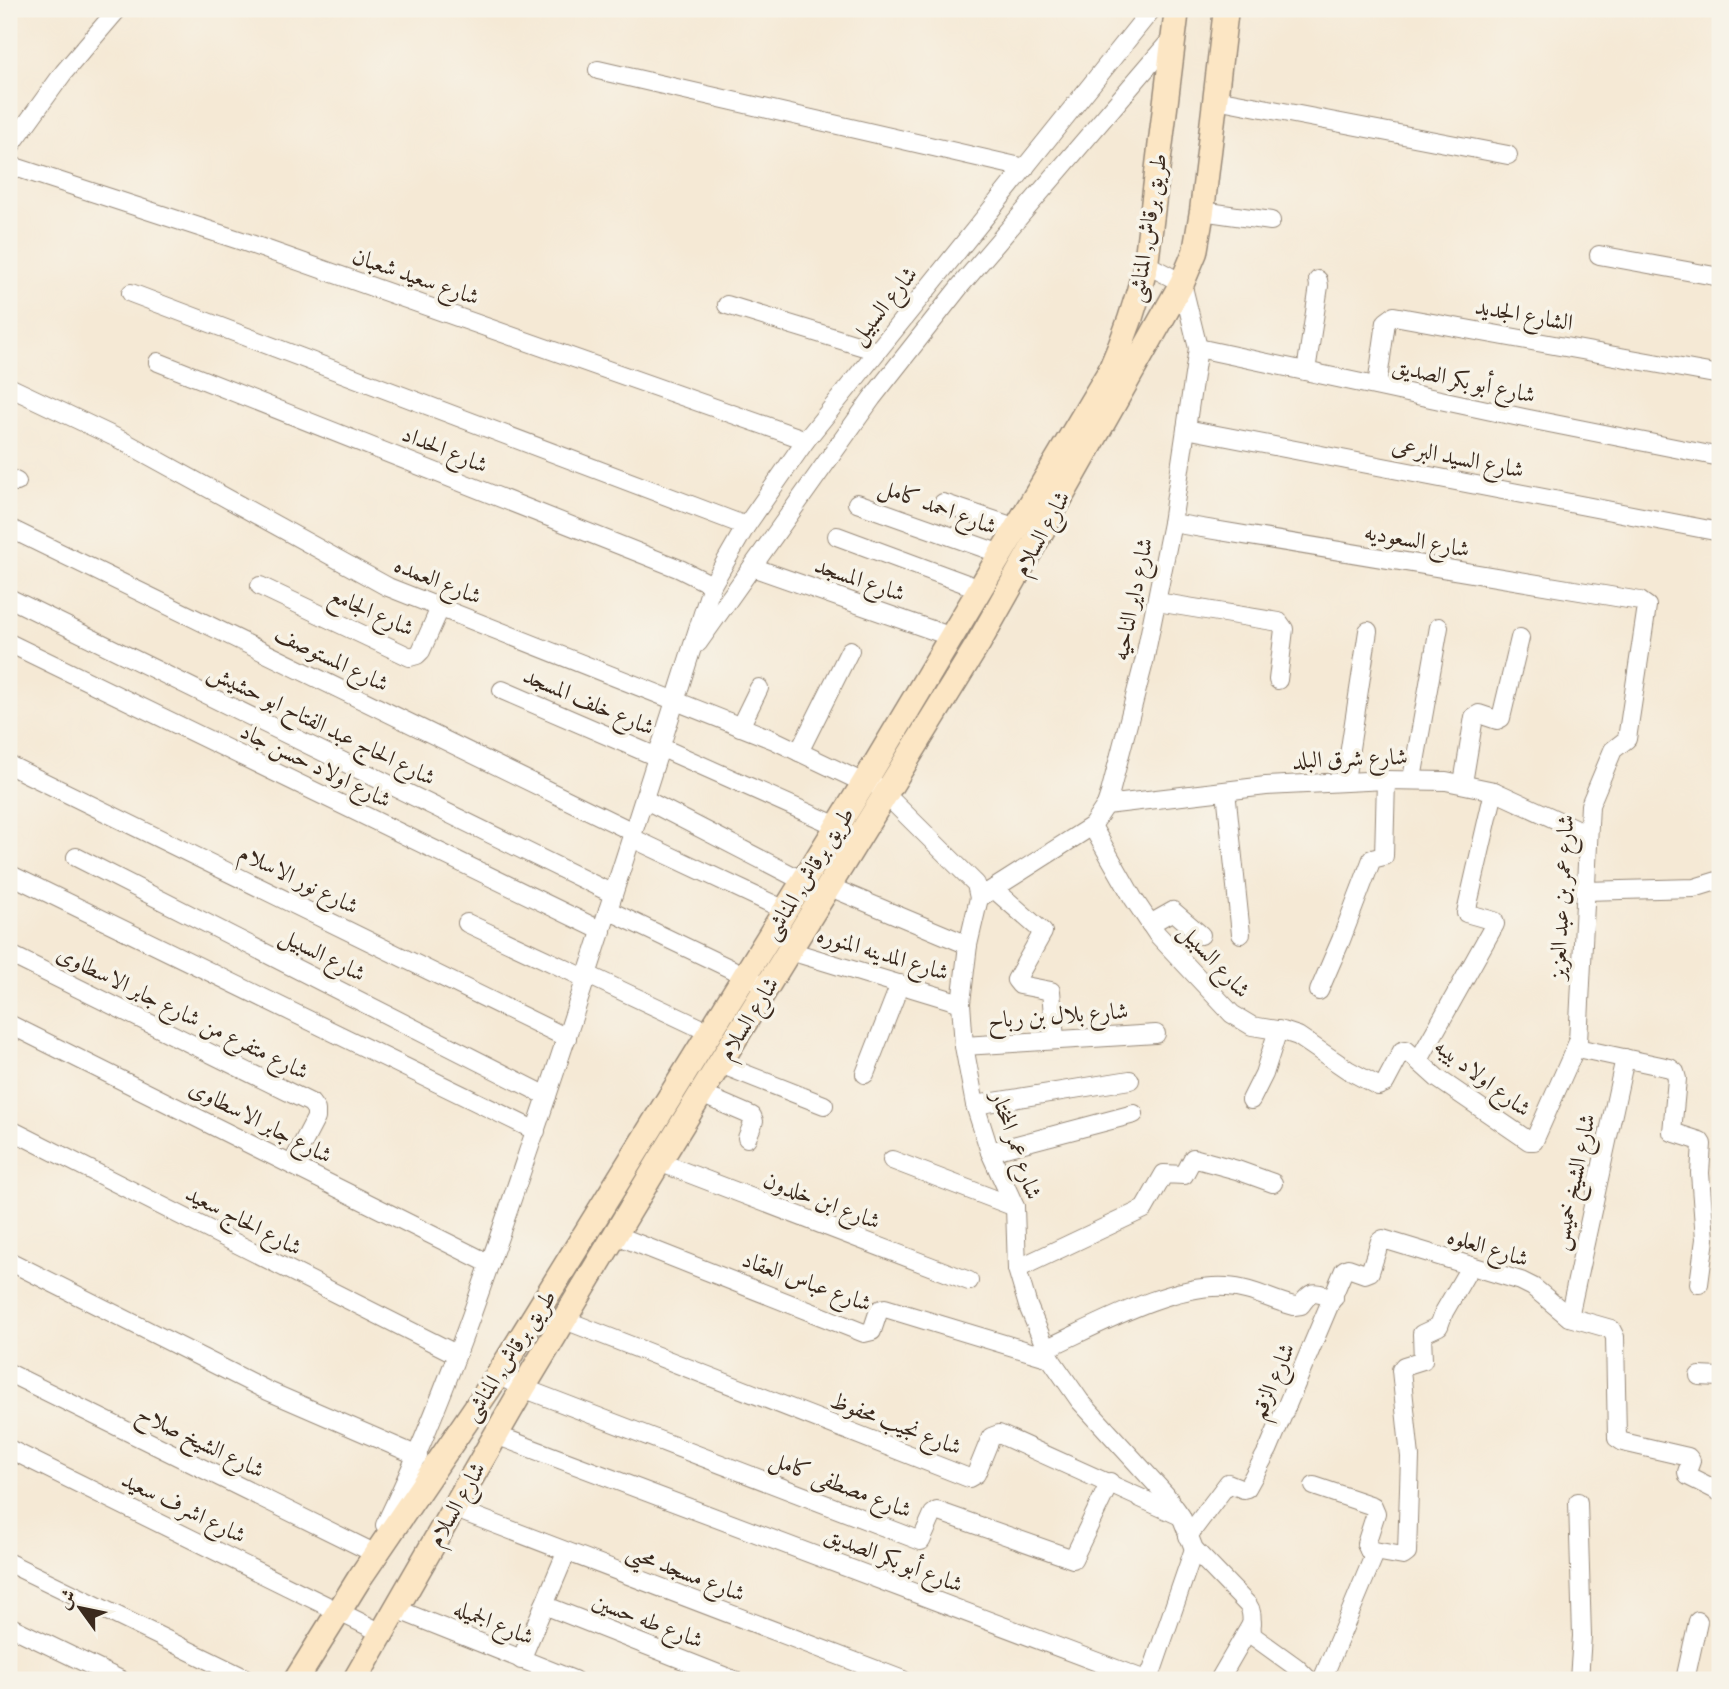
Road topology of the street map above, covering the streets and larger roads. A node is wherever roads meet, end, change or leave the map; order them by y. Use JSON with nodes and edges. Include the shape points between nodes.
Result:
{"nodes":[{"id":1,"x":118,"y":9,"type":"edge"},
{"id":2,"x":1152,"y":9,"type":"edge"},
{"id":3,"x":1177,"y":9,"type":"edge"},
{"id":4,"x":1226,"y":9,"type":"edge"},
{"id":5,"x":1174,"y":36,"type":"junction"},
{"id":6,"x":598,"y":70,"type":"dead end"},
{"id":7,"x":1216,"y":99,"type":"junction"},
{"id":8,"x":9,"y":148,"type":"edge"},
{"id":9,"x":1508,"y":155,"type":"dead end"},
{"id":10,"x":9,"y":165,"type":"edge"},
{"id":11,"x":1025,"y":167,"type":"junction"},
{"id":12,"x":1202,"y":211,"type":"junction"},
{"id":13,"x":1271,"y":221,"type":"dead end"},
{"id":14,"x":1599,"y":255,"type":"dead end"},
{"id":15,"x":1146,"y":264,"type":"junction"},
{"id":16,"x":1720,"y":277,"type":"edge"},
{"id":17,"x":1318,"y":280,"type":"dead end"},
{"id":18,"x":1182,"y":283,"type":"junction"},
{"id":19,"x":131,"y":293,"type":"dead end"},
{"id":20,"x":727,"y":305,"type":"dead end"},
{"id":21,"x":1198,"y":348,"type":"junction"},
{"id":22,"x":877,"y":351,"type":"junction"},
{"id":23,"x":159,"y":362,"type":"dead end"},
{"id":24,"x":1306,"y":371,"type":"junction"},
{"id":25,"x":1720,"y":375,"type":"edge"},
{"id":26,"x":1377,"y":386,"type":"junction"},
{"id":27,"x":9,"y":387,"type":"edge"},
{"id":28,"x":1186,"y":429,"type":"junction"},
{"id":29,"x":806,"y":440,"type":"junction"},
{"id":30,"x":1720,"y":457,"type":"edge"},
{"id":31,"x":858,"y":503,"type":"dead end"},
{"id":32,"x":943,"y":503,"type":"dead end"},
{"id":33,"x":1172,"y":523,"type":"junction"},
{"id":34,"x":746,"y":526,"type":"junction"},
{"id":35,"x":9,"y":528,"type":"edge"},
{"id":36,"x":1017,"y":528,"type":"junction"},
{"id":37,"x":1720,"y":532,"type":"edge"},
{"id":38,"x":836,"y":536,"type":"dead end"},
{"id":39,"x":1001,"y":554,"type":"junction"},
{"id":40,"x":752,"y":568,"type":"junction"},
{"id":41,"x":712,"y":585,"type":"junction"},
{"id":42,"x":260,"y":586,"type":"dead end"},
{"id":43,"x":981,"y":589,"type":"junction"},
{"id":44,"x":9,"y":598,"type":"edge"},
{"id":45,"x":1157,"y":602,"type":"junction"},
{"id":46,"x":440,"y":608,"type":"junction"},
{"id":47,"x":1648,"y":611,"type":"joint"},
{"id":48,"x":1439,"y":626,"type":"dead end"},
{"id":49,"x":1368,"y":631,"type":"dead end"},
{"id":50,"x":951,"y":637,"type":"junction"},
{"id":51,"x":1520,"y":638,"type":"dead end"},
{"id":52,"x":9,"y":643,"type":"edge"},
{"id":53,"x":850,"y":650,"type":"dead end"},
{"id":54,"x":690,"y":654,"type":"junction"},
{"id":55,"x":1278,"y":680,"type":"dead end"},
{"id":56,"x":759,"y":688,"type":"dead end"},
{"id":57,"x":502,"y":690,"type":"dead end"},
{"id":58,"x":675,"y":702,"type":"junction"},
{"id":59,"x":740,"y":727,"type":"junction"},
{"id":60,"x":659,"y":752,"type":"junction"},
{"id":61,"x":799,"y":752,"type":"junction"},
{"id":62,"x":9,"y":765,"type":"edge"},
{"id":63,"x":1412,"y":779,"type":"junction"},
{"id":64,"x":866,"y":780,"type":"junction"},
{"id":65,"x":1386,"y":780,"type":"junction"},
{"id":66,"x":1345,"y":781,"type":"junction"},
{"id":67,"x":1463,"y":783,"type":"junction"},
{"id":68,"x":1226,"y":791,"type":"junction"},
{"id":69,"x":1494,"y":791,"type":"junction"},
{"id":70,"x":887,"y":795,"type":"junction"},
{"id":71,"x":644,"y":799,"type":"junction"},
{"id":72,"x":1106,"y":806,"type":"junction"},
{"id":73,"x":837,"y":826,"type":"junction"},
{"id":74,"x":1092,"y":826,"type":"junction"},
{"id":75,"x":1587,"y":834,"type":"junction"},
{"id":76,"x":632,"y":835,"type":"junction"},
{"id":77,"x":76,"y":857,"type":"dead end"},
{"id":78,"x":9,"y":874,"type":"edge"},
{"id":79,"x":1720,"y":880,"type":"edge"},
{"id":80,"x":803,"y":881,"type":"junction"},
{"id":81,"x":830,"y":887,"type":"junction"},
{"id":82,"x":1584,"y":891,"type":"junction"},
{"id":83,"x":987,"y":894,"type":"junction"},
{"id":84,"x":611,"y":902,"type":"junction"},
{"id":85,"x":785,"y":910,"type":"junction"},
{"id":86,"x":467,"y":923,"type":"dead end"},
{"id":87,"x":1150,"y":924,"type":"junction"},
{"id":88,"x":602,"y":932,"type":"junction"},
{"id":89,"x":1241,"y":934,"type":"dead end"},
{"id":90,"x":1201,"y":935,"type":"dead end"},
{"id":91,"x":968,"y":945,"type":"junction"},
{"id":92,"x":790,"y":951,"type":"junction"},
{"id":93,"x":9,"y":954,"type":"edge"},
{"id":94,"x":744,"y":976,"type":"junction"},
{"id":95,"x":587,"y":977,"type":"junction"},
{"id":96,"x":900,"y":984,"type":"junction"},
{"id":97,"x":768,"y":987,"type":"junction"},
{"id":98,"x":1319,"y":991,"type":"dead end"},
{"id":99,"x":961,"y":1003,"type":"junction"},
{"id":100,"x":9,"y":1024,"type":"edge"},
{"id":101,"x":1278,"y":1030,"type":"junction"},
{"id":102,"x":709,"y":1032,"type":"junction"},
{"id":103,"x":1156,"y":1034,"type":"dead end"},
{"id":104,"x":567,"y":1038,"type":"junction"},
{"id":105,"x":1055,"y":1039,"type":"junction"},
{"id":106,"x":964,"y":1046,"type":"junction"},
{"id":107,"x":1577,"y":1048,"type":"junction"},
{"id":108,"x":1625,"y":1058,"type":"junction"},
{"id":109,"x":1419,"y":1060,"type":"junction"},
{"id":110,"x":720,"y":1064,"type":"junction"},
{"id":111,"x":865,"y":1074,"type":"dead end"},
{"id":112,"x":1130,"y":1080,"type":"dead end"},
{"id":113,"x":1386,"y":1082,"type":"joint"},
{"id":114,"x":701,"y":1094,"type":"junction"},
{"id":115,"x":547,"y":1096,"type":"junction"},
{"id":116,"x":1251,"y":1100,"type":"dead end"},
{"id":117,"x":824,"y":1105,"type":"dead end"},
{"id":118,"x":975,"y":1105,"type":"junction"},
{"id":119,"x":1134,"y":1114,"type":"dead end"},
{"id":120,"x":9,"y":1129,"type":"edge"},
{"id":121,"x":536,"y":1131,"type":"junction"},
{"id":122,"x":747,"y":1138,"type":"dead end"},
{"id":123,"x":1529,"y":1141,"type":"joint"},
{"id":124,"x":990,"y":1152,"type":"junction"},
{"id":125,"x":892,"y":1160,"type":"dead end"},
{"id":126,"x":659,"y":1162,"type":"junction"},
{"id":127,"x":292,"y":1164,"type":"junction"},
{"id":128,"x":1273,"y":1183,"type":"dead end"},
{"id":129,"x":1015,"y":1207,"type":"junction"},
{"id":130,"x":616,"y":1235,"type":"junction"},
{"id":131,"x":1384,"y":1240,"type":"joint"},
{"id":132,"x":9,"y":1261,"type":"edge"},
{"id":133,"x":490,"y":1264,"type":"junction"},
{"id":134,"x":1470,"y":1267,"type":"junction"},
{"id":135,"x":1017,"y":1269,"type":"junction"},
{"id":136,"x":969,"y":1281,"type":"dead end"},
{"id":137,"x":1699,"y":1284,"type":"dead end"},
{"id":138,"x":1334,"y":1298,"type":"junction"},
{"id":139,"x":1569,"y":1317,"type":"junction"},
{"id":140,"x":565,"y":1320,"type":"junction"},
{"id":141,"x":456,"y":1354,"type":"junction"},
{"id":142,"x":1048,"y":1354,"type":"junction"},
{"id":143,"x":9,"y":1373,"type":"edge"},
{"id":144,"x":498,"y":1375,"type":"junction"},
{"id":145,"x":1699,"y":1376,"type":"dead end"},
{"id":146,"x":1720,"y":1377,"type":"edge"},
{"id":147,"x":523,"y":1388,"type":"junction"},
{"id":148,"x":496,"y":1436,"type":"junction"},
{"id":149,"x":9,"y":1448,"type":"edge"},
{"id":150,"x":418,"y":1456,"type":"junction"},
{"id":151,"x":1110,"y":1482,"type":"junction"},
{"id":152,"x":1314,"y":1486,"type":"dead end"},
{"id":153,"x":1720,"y":1492,"type":"edge"},
{"id":154,"x":1578,"y":1502,"type":"dead end"},
{"id":155,"x":453,"y":1508,"type":"junction"},
{"id":156,"x":1181,"y":1516,"type":"junction"},
{"id":157,"x":1191,"y":1542,"type":"junction"},
{"id":158,"x":1369,"y":1550,"type":"junction"},
{"id":159,"x":372,"y":1552,"type":"junction"},
{"id":160,"x":566,"y":1553,"type":"junction"},
{"id":161,"x":9,"y":1563,"type":"edge"},
{"id":162,"x":359,"y":1579,"type":"junction"},
{"id":163,"x":544,"y":1605,"type":"junction"},
{"id":164,"x":396,"y":1609,"type":"junction"},
{"id":165,"x":338,"y":1610,"type":"junction"},
{"id":166,"x":1698,"y":1621,"type":"dead end"},
{"id":167,"x":1252,"y":1623,"type":"junction"},
{"id":168,"x":9,"y":1626,"type":"edge"},
{"id":169,"x":382,"y":1633,"type":"junction"},
{"id":170,"x":521,"y":1660,"type":"junction"},
{"id":171,"x":121,"y":1680,"type":"edge"},
{"id":172,"x":250,"y":1680,"type":"edge"},
{"id":173,"x":296,"y":1680,"type":"edge"},
{"id":174,"x":355,"y":1680,"type":"edge"},
{"id":175,"x":574,"y":1680,"type":"edge"},
{"id":176,"x":734,"y":1680,"type":"edge"},
{"id":177,"x":903,"y":1680,"type":"edge"},
{"id":178,"x":1219,"y":1680,"type":"edge"},
{"id":179,"x":1308,"y":1680,"type":"edge"},
{"id":180,"x":1322,"y":1680,"type":"edge"},
{"id":181,"x":1579,"y":1680,"type":"edge"},
{"id":182,"x":1685,"y":1680,"type":"edge"}],
"edges":[{"from":1,"to":8,"type":"street","via":[[64,72]]},
{"from":2,"to":11,"type":"street","name":"شارع السبيل"},
{"from":3,"to":5,"type":"street","name":"طريق برقاش, المناشى"},
{"from":4,"to":7,"type":"street","name":"طريق برقاش, المناشى"},
{"from":5,"to":15,"type":"street","name":"طريق برقاش, المناشى"},
{"from":5,"to":40,"type":"street","name":"شارع السبيل","via":[[872,398]]},
{"from":6,"to":11,"type":"street"},
{"from":7,"to":9,"type":"street"},
{"from":7,"to":12,"type":"street","name":"طريق برقاش, المناشى"},
{"from":10,"to":29,"type":"street","name":"شارع سعيد شعبان","via":[[258,246]]},
{"from":11,"to":22,"type":"street","name":"شارع السبيل"},
{"from":12,"to":13,"type":"street"},
{"from":12,"to":18,"type":"street","name":"طريق برقاش, المناشى","via":[[1195,252]]},
{"from":14,"to":16,"type":"street"},
{"from":15,"to":18,"type":"street"},
{"from":15,"to":36,"type":"street","name":"طريق برقاش, المناشى","via":[[1125,338],[1109,373]]},
{"from":17,"to":24,"type":"street"},
{"from":18,"to":21,"type":"street","name":"شارع داير الناحيه"},
{"from":18,"to":70,"type":"street","name":"شارع السلام"},
{"from":19,"to":34,"type":"street"},
{"from":20,"to":22,"type":"street"},
{"from":21,"to":24,"type":"street","name":"شارع أبو بكر الصديق"},
{"from":21,"to":28,"type":"street","name":"شارع داير الناحيه"},
{"from":22,"to":29,"type":"street","name":"شارع السبيل"},
{"from":23,"to":41,"type":"street","name":"شارع الحداد"},
{"from":24,"to":26,"type":"street","name":"شارع أبو بكر الصديق"},
{"from":25,"to":26,"type":"street","name":"الشارع الجديد","via":[[1394,316],[1386,322]]},
{"from":26,"to":30,"type":"street","name":"شارع أبو بكر الصديق"},
{"from":27,"to":46,"type":"street","name":"شارع العمده","via":[[121,440],[388,587]]},
{"from":28,"to":33,"type":"street","name":"شارع داير الناحيه"},
{"from":28,"to":37,"type":"street","name":"شارع السيد البرعى"},
{"from":29,"to":34,"type":"street","name":"شارع السبيل"},
{"from":31,"to":39,"type":"street","name":"شارع احمد كامل"},
{"from":32,"to":36,"type":"street"},
{"from":33,"to":45,"type":"street","name":"شارع داير الناحيه"},
{"from":33,"to":47,"type":"street","name":"شارع السعوديه","via":[[1640,601]]},
{"from":34,"to":41,"type":"street","name":"شارع السبيل"},
{"from":35,"to":76,"type":"street","name":"شارع المستوصف"},
{"from":36,"to":39,"type":"street","name":"طريق برقاش, المناشى"},
{"from":38,"to":43,"type":"street"},
{"from":39,"to":43,"type":"street","name":"طريق برقاش, المناشى"},
{"from":40,"to":50,"type":"street","name":"شارع المسجد"},
{"from":40,"to":54,"type":"street","name":"شارع السبيل"},
{"from":41,"to":54,"type":"street","name":"شارع السبيل"},
{"from":42,"to":46,"type":"street","name":"شارع الجامع","via":[[411,657],[421,651]]},
{"from":43,"to":50,"type":"street","name":"طريق برقاش, المناشى"},
{"from":44,"to":84,"type":"street","name":"شارع الحاج عبد الفتاح ابو حشيش"},
{"from":45,"to":55,"type":"street","via":[[1279,622],[1284,629]]},
{"from":45,"to":72,"type":"street","name":"شارع داير الناحيه"},
{"from":46,"to":58,"type":"street","name":"شارع العمده"},
{"from":47,"to":75,"type":"street","name":"شارع عمر بن عبد العزيز","via":[[1626,739],[1613,750],[1591,800]]},
{"from":48,"to":63,"type":"street"},
{"from":49,"to":66,"type":"street"},
{"from":50,"to":64,"type":"street","name":"طريق برقاش, المناشى"},
{"from":51,"to":67,"type":"street","via":[[1501,719],[1474,717]]},
{"from":52,"to":88,"type":"street","name":"شارع اولاد حسن جاد"},
{"from":53,"to":61,"type":"street"},
{"from":54,"to":58,"type":"street","name":"شارع السبيل"},
{"from":56,"to":59,"type":"street"},
{"from":57,"to":60,"type":"street","name":"شارع خلف المسجد"},
{"from":58,"to":59,"type":"street","name":"شارع العمده"},
{"from":58,"to":60,"type":"street","name":"شارع السبيل"},
{"from":59,"to":61,"type":"street","name":"شارع العمده"},
{"from":60,"to":71,"type":"street","name":"شارع السبيل"},
{"from":60,"to":73,"type":"street","name":"شارع خلف المسجد"},
{"from":61,"to":64,"type":"street","name":"شارع العمده"},
{"from":62,"to":104,"type":"street","name":"شارع نور الاسلام"},
{"from":63,"to":65,"type":"street","name":"شارع شرق البلد"},
{"from":63,"to":67,"type":"street","name":"شارع شرق البلد"},
{"from":64,"to":70,"type":"street"},
{"from":64,"to":73,"type":"street","name":"طريق برقاش, المناشى"},
{"from":65,"to":66,"type":"street","name":"شارع شرق البلد"},
{"from":65,"to":98,"type":"street","via":[[1384,855],[1372,859]]},
{"from":66,"to":68,"type":"street","name":"شارع شرق البلد"},
{"from":67,"to":69,"type":"street","name":"شارع شرق البلد"},
{"from":68,"to":72,"type":"street","name":"شارع شرق البلد"},
{"from":68,"to":89,"type":"street"},
{"from":69,"to":75,"type":"street","name":"شارع شرق البلد"},
{"from":69,"to":109,"type":"street","via":[[1466,913],[1495,924]]},
{"from":70,"to":81,"type":"street","name":"شارع السلام"},
{"from":70,"to":83,"type":"street"},
{"from":71,"to":76,"type":"street","name":"شارع السبيل"},
{"from":71,"to":80,"type":"street"},
{"from":72,"to":74,"type":"street","name":"شارع داير الناحيه"},
{"from":73,"to":80,"type":"street","name":"طريق برقاش, المناشى"},
{"from":74,"to":83,"type":"street","name":"شارع داير الناحيه"},
{"from":74,"to":87,"type":"street","name":"شارع السبيل"},
{"from":75,"to":82,"type":"street","name":"شارع عمر بن عبد العزيز"},
{"from":76,"to":84,"type":"street","name":"شارع السبيل"},
{"from":76,"to":85,"type":"street","name":"شارع المستوصف"},
{"from":77,"to":115,"type":"street","name":"شارع السبيل"},
{"from":78,"to":121,"type":"street"},
{"from":79,"to":82,"type":"street","via":[[1693,888]]},
{"from":80,"to":85,"type":"street","name":"طريق برقاش, المناشى"},
{"from":81,"to":91,"type":"street"},
{"from":81,"to":92,"type":"street","name":"شارع السلام"},
{"from":82,"to":107,"type":"street","name":"شارع عمر بن عبد العزيز"},
{"from":83,"to":91,"type":"street","name":"شارع عمر المختار"},
{"from":83,"to":105,"type":"street","via":[[1043,932],[1016,980],[1020,985],[1051,991]]},
{"from":84,"to":88,"type":"street","name":"شارع السبيل"},
{"from":84,"to":94,"type":"street","name":"شارع الحاج عبد الفتاح ابو حشيش"},
{"from":85,"to":94,"type":"street","name":"طريق برقاش, المناشى"},
{"from":86,"to":95,"type":"street"},
{"from":87,"to":90,"type":"street","via":[[1173,911]]},
{"from":87,"to":101,"type":"street","name":"شارع السبيل","via":[[1239,1021]]},
{"from":88,"to":95,"type":"street","name":"شارع السبيل"},
{"from":91,"to":99,"type":"street","name":"شارع عمر المختار"},
{"from":92,"to":96,"type":"street","name":"شارع المدينه المنوره"},
{"from":92,"to":97,"type":"street","name":"شارع السلام"},
{"from":93,"to":127,"type":"street","name":"شارع متفرع من شارع جابر الاسطاوى","via":[[311,1103],[317,1118]]},
{"from":94,"to":97,"type":"street","name":"شارع الحاج عبد الفتاح ابو حشيش"},
{"from":94,"to":102,"type":"street","name":"طريق برقاش, المناشى"},
{"from":95,"to":102,"type":"street"},
{"from":95,"to":104,"type":"street","name":"شارع السبيل"},
{"from":96,"to":99,"type":"street","name":"شارع المدينه المنوره"},
{"from":96,"to":111,"type":"street"},
{"from":97,"to":110,"type":"street","name":"شارع السلام"},
{"from":99,"to":106,"type":"street","name":"شارع عمر المختار"},
{"from":100,"to":127,"type":"street","name":"شارع جابر الاسطاوى"},
{"from":101,"to":113,"type":"street","name":"شارع السبيل","via":[[1303,1039],[1376,1085]]},
{"from":101,"to":116,"type":"street"},
{"from":102,"to":144,"type":"street","name":"طريق برقاش, المناشى"},
{"from":103,"to":105,"type":"street","name":"شارع بلال بن رباح"},
{"from":104,"to":115,"type":"street","name":"شارع السبيل"},
{"from":105,"to":106,"type":"street","name":"شارع بلال بن رباح"},
{"from":106,"to":118,"type":"street","name":"شارع عمر المختار"},
{"from":107,"to":108,"type":"street"},
{"from":107,"to":123,"type":"street","name":"شارع عمر بن عبد العزيز","via":[[1534,1141]]},
{"from":108,"to":137,"type":"street","via":[[1673,1069],[1677,1079],[1672,1132],[1702,1142],[1705,1239]]},
{"from":108,"to":139,"type":"street","name":"شارع الشيخ خميس"},
{"from":109,"to":113,"type":"street","name":"شارع اولاد بيبه","via":[[1403,1050]]},
{"from":109,"to":123,"type":"street","name":"شارع اولاد بيبه","via":[[1437,1078]]},
{"from":110,"to":114,"type":"street","name":"شارع السلام"},
{"from":110,"to":117,"type":"street"},
{"from":112,"to":118,"type":"street"},
{"from":114,"to":122,"type":"street","via":[[752,1116]]},
{"from":114,"to":126,"type":"street","name":"شارع السلام"},
{"from":115,"to":121,"type":"street","name":"شارع السبيل"},
{"from":118,"to":124,"type":"street","name":"شارع عمر المختار"},
{"from":119,"to":124,"type":"street"},
{"from":120,"to":141,"type":"street","name":"شارع الحاج سعيد"},
{"from":121,"to":133,"type":"street","name":"شارع السبيل"},
{"from":124,"to":129,"type":"street","name":"شارع عمر المختار"},
{"from":125,"to":129,"type":"street"},
{"from":126,"to":130,"type":"street","name":"شارع السلام"},
{"from":126,"to":136,"type":"street","name":"شارع ابن خلدون"},
{"from":127,"to":133,"type":"street","name":"شارع جابر الاسطاوى"},
{"from":128,"to":135,"type":"street","via":[[1192,1159],[1184,1175],[1164,1174],[1144,1209]]},
{"from":129,"to":135,"type":"street","name":"شارع عمر المختار"},
{"from":130,"to":140,"type":"street","name":"شارع السلام"},
{"from":130,"to":142,"type":"street","name":"شارع عباس العقاد","via":[[864,1333],[872,1331],[879,1310],[885,1308]]},
{"from":131,"to":134,"type":"street","name":"شارع العلوه"},
{"from":131,"to":138,"type":"street","name":"شارع الزقم","via":[[1370,1272],[1346,1268]]},
{"from":132,"to":150,"type":"street","via":[[268,1391]]},
{"from":133,"to":141,"type":"street","name":"شارع السبيل"},
{"from":134,"to":139,"type":"street","name":"شارع العلوه","via":[[1527,1284]]},
{"from":134,"to":158,"type":"street","via":[[1439,1326],[1422,1334],[1423,1360],[1401,1370],[1411,1477],[1407,1553]]},
{"from":135,"to":142,"type":"street","name":"شارع عمر المختار"},
{"from":138,"to":142,"type":"street","via":[[1312,1292],[1296,1307],[1237,1288],[1201,1288],[1129,1311]]},
{"from":138,"to":157,"type":"street","name":"شارع الزقم","via":[[1248,1487],[1244,1490],[1228,1483]]},
{"from":139,"to":153,"type":"street","via":[[1614,1332],[1618,1439],[1689,1457],[1688,1476]]},
{"from":140,"to":147,"type":"street","name":"شارع السلام"},
{"from":140,"to":151,"type":"street","name":"شارع نجيب محفوظ","via":[[969,1478],[976,1474],[996,1434]]},
{"from":141,"to":150,"type":"street","name":"شارع السبيل"},
{"from":142,"to":156,"type":"street","name":"شارع عمر المختار","via":[[1080,1401]]},
{"from":143,"to":159,"type":"street","name":"شارع الشيخ صلاح"},
{"from":144,"to":147,"type":"street","name":"شارع مصطفى كامل"},
{"from":144,"to":162,"type":"street","name":"طريق برقاش, المناشى"},
{"from":145,"to":146,"type":"street"},
{"from":147,"to":148,"type":"street","name":"شارع السلام"},
{"from":147,"to":151,"type":"street","name":"شارع مصطفى كامل","via":[[921,1541],[937,1511],[1073,1559]]},
{"from":148,"to":155,"type":"street","name":"شارع السلام"},
{"from":148,"to":157,"type":"street","name":"شارع أبو بكر الصديق","via":[[1138,1677],[1152,1671]]},
{"from":149,"to":165,"type":"street","name":"شارع اشرف سعيد"},
{"from":150,"to":159,"type":"street","name":"شارع السبيل"},
{"from":151,"to":156,"type":"street","name":"شارع نجيب محفوظ"},
{"from":152,"to":158,"type":"street","via":[[1375,1508],[1366,1544]]},
{"from":154,"to":181,"type":"street"},
{"from":155,"to":160,"type":"street","name":"شارع مسجد محيى"},
{"from":155,"to":164,"type":"street","name":"شارع السلام"},
{"from":156,"to":157,"type":"street","name":"شارع عمر المختار"},
{"from":157,"to":167,"type":"street","name":"شارع عمر المختار","via":[[1248,1605]]},
{"from":158,"to":180,"type":"street","via":[[1373,1558]]},
{"from":159,"to":162,"type":"street","name":"شارع السبيل"},
{"from":160,"to":163,"type":"street"},
{"from":160,"to":177,"type":"street","name":"شارع مسجد محيى"},
{"from":161,"to":172,"type":"street"},
{"from":162,"to":165,"type":"street","name":"طريق برقاش, المناشى"},
{"from":163,"to":170,"type":"street"},
{"from":163,"to":176,"type":"street","name":"شارع طه حسين"},
{"from":164,"to":169,"type":"street","name":"شارع السلام"},
{"from":164,"to":170,"type":"street","name":"شارع الجميله"},
{"from":165,"to":169,"type":"street","name":"شارع اشرف سعيد"},
{"from":165,"to":173,"type":"street","name":"طريق برقاش, المناشى"},
{"from":166,"to":182,"type":"street"},
{"from":167,"to":178,"type":"street"},
{"from":167,"to":179,"type":"street","name":"شارع عمر المختار","via":[[1256,1639]]},
{"from":168,"to":171,"type":"street"},
{"from":169,"to":174,"type":"street","name":"شارع السلام"},
{"from":170,"to":175,"type":"street","name":"شارع الجميله"}]}
